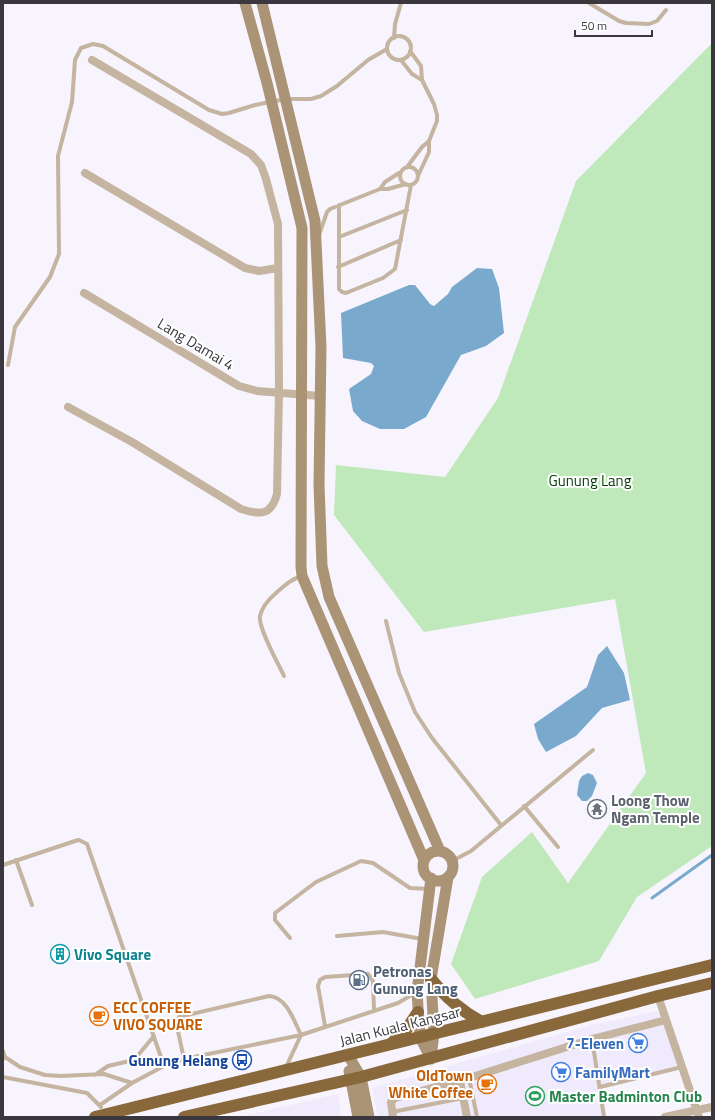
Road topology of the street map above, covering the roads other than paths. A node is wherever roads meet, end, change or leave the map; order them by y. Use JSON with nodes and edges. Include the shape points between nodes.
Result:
{"nodes":[{"id":1,"x":245,"y":3,"type":"edge"},
{"id":2,"x":262,"y":3,"type":"edge"},
{"id":3,"x":401,"y":3,"type":"edge"},
{"id":4,"x":589,"y":3,"type":"edge"},
{"id":5,"x":666,"y":10,"type":"dead end"},
{"id":6,"x":394,"y":38,"type":"junction"},
{"id":7,"x":387,"y":49,"type":"junction"},
{"id":8,"x":410,"y":51,"type":"junction"},
{"id":9,"x":92,"y":60,"type":"dead end"},
{"id":10,"x":400,"y":60,"type":"junction"},
{"id":11,"x":422,"y":80,"type":"junction"},
{"id":12,"x":285,"y":99,"type":"junction"},
{"id":13,"x":272,"y":102,"type":"junction"},
{"id":14,"x":430,"y":141,"type":"junction"},
{"id":15,"x":406,"y":167,"type":"junction"},
{"id":16,"x":85,"y":172,"type":"dead end"},
{"id":17,"x":400,"y":172,"type":"junction"},
{"id":18,"x":418,"y":176,"type":"junction"},
{"id":19,"x":406,"y":184,"type":"junction"},
{"id":20,"x":411,"y":185,"type":"junction"},
{"id":21,"x":380,"y":189,"type":"junction"},
{"id":22,"x":340,"y":205,"type":"junction"},
{"id":23,"x":407,"y":210,"type":"junction"},
{"id":24,"x":317,"y":236,"type":"junction"},
{"id":25,"x":339,"y":237,"type":"junction"},
{"id":26,"x":401,"y":240,"type":"junction"},
{"id":27,"x":338,"y":267,"type":"junction"},
{"id":28,"x":278,"y":268,"type":"junction"},
{"id":29,"x":84,"y":293,"type":"dead end"},
{"id":30,"x":8,"y":365,"type":"dead end"},
{"id":31,"x":280,"y":391,"type":"junction"},
{"id":32,"x":302,"y":396,"type":"junction"},
{"id":33,"x":320,"y":396,"type":"junction"},
{"id":34,"x":68,"y":407,"type":"dead end"},
{"id":35,"x":302,"y":576,"type":"junction"},
{"id":36,"x":386,"y":621,"type":"dead end"},
{"id":37,"x":284,"y":676,"type":"dead end"},
{"id":38,"x":593,"y":750,"type":"dead end"},
{"id":39,"x":524,"y":806,"type":"junction"},
{"id":40,"x":501,"y":825,"type":"junction"},
{"id":41,"x":558,"y":847,"type":"dead end"},
{"id":42,"x":440,"y":851,"type":"junction"},
{"id":43,"x":16,"y":860,"type":"junction"},
{"id":44,"x":424,"y":860,"type":"junction"},
{"id":45,"x":452,"y":861,"type":"junction"},
{"id":46,"x":3,"y":865,"type":"edge"},
{"id":47,"x":448,"y":877,"type":"junction"},
{"id":48,"x":430,"y":884,"type":"junction"},
{"id":49,"x":32,"y":905,"type":"dead end"},
{"id":50,"x":337,"y":936,"type":"dead end"},
{"id":51,"x":290,"y":938,"type":"dead end"},
{"id":52,"x":423,"y":939,"type":"junction"},
{"id":53,"x":712,"y":965,"type":"edge"},
{"id":54,"x":431,"y":979,"type":"junction"},
{"id":55,"x":712,"y":983,"type":"edge"},
{"id":56,"x":417,"y":992,"type":"junction"},
{"id":57,"x":658,"y":996,"type":"junction"},
{"id":58,"x":374,"y":1010,"type":"junction"},
{"id":59,"x":418,"y":1012,"type":"junction"},
{"id":60,"x":666,"y":1020,"type":"junction"},
{"id":61,"x":482,"y":1022,"type":"junction"},
{"id":62,"x":325,"y":1026,"type":"junction"},
{"id":63,"x":434,"y":1033,"type":"junction"},
{"id":64,"x":301,"y":1035,"type":"junction"},
{"id":65,"x":154,"y":1036,"type":"junction"},
{"id":66,"x":420,"y":1037,"type":"junction"},
{"id":67,"x":592,"y":1038,"type":"junction"},
{"id":68,"x":391,"y":1044,"type":"junction"},
{"id":69,"x":3,"y":1051,"type":"edge"},
{"id":70,"x":348,"y":1055,"type":"junction"},
{"id":71,"x":4,"y":1058,"type":"edge"},
{"id":72,"x":184,"y":1059,"type":"junction"},
{"id":73,"x":431,"y":1059,"type":"junction"},
{"id":74,"x":164,"y":1066,"type":"junction"},
{"id":75,"x":682,"y":1067,"type":"junction"},
{"id":76,"x":284,"y":1071,"type":"junction"},
{"id":77,"x":95,"y":1075,"type":"junction"},
{"id":78,"x":3,"y":1077,"type":"edge"},
{"id":79,"x":469,"y":1078,"type":"junction"},
{"id":80,"x":356,"y":1079,"type":"junction"},
{"id":81,"x":460,"y":1081,"type":"junction"},
{"id":82,"x":132,"y":1082,"type":"junction"},
{"id":83,"x":600,"y":1087,"type":"junction"},
{"id":84,"x":463,"y":1098,"type":"junction"},
{"id":85,"x":712,"y":1107,"type":"edge"},
{"id":86,"x":100,"y":1114,"type":"edge"},
{"id":87,"x":698,"y":1114,"type":"edge"},
{"id":88,"x":392,"y":1115,"type":"edge"},
{"id":89,"x":184,"y":1117,"type":"edge"},
{"id":90,"x":358,"y":1117,"type":"edge"},
{"id":91,"x":368,"y":1117,"type":"edge"},
{"id":92,"x":467,"y":1117,"type":"edge"},
{"id":93,"x":477,"y":1117,"type":"edge"},
{"id":94,"x":604,"y":1117,"type":"edge"},
{"id":95,"x":665,"y":1117,"type":"edge"}],
"edges":[{"from":1,"to":13,"type":"street"},
{"from":2,"to":12,"type":"street"},
{"from":3,"to":6,"type":"lane"},
{"from":4,"to":5,"type":"lane","via":[[626,23],[649,24],[657,21]]},
{"from":6,"to":7,"type":"lane","via":[[388,43]]},
{"from":6,"to":8,"type":"lane","via":[[405,39],[409,43]]},
{"from":7,"to":10,"type":"lane","via":[[390,56]]},
{"from":7,"to":12,"type":"lane","via":[[321,96],[311,99]]},
{"from":8,"to":10,"type":"lane","via":[[408,56]]},
{"from":8,"to":11,"type":"lane","via":[[421,66]]},
{"from":9,"to":28,"type":"street","via":[[251,154],[261,165],[276,214]]},
{"from":10,"to":11,"type":"lane","via":[[412,74]]},
{"from":11,"to":14,"type":"lane","via":[[437,115]]},
{"from":12,"to":13,"type":"lane"},
{"from":12,"to":24,"type":"street"},
{"from":13,"to":30,"type":"lane","via":[[229,113],[216,112],[103,46],[89,44],[78,51],[72,102],[58,156],[59,254],[50,277],[15,327]]},
{"from":13,"to":32,"type":"street","via":[[302,228]]},
{"from":14,"to":15,"type":"lane"},
{"from":14,"to":18,"type":"lane","via":[[430,152]]},
{"from":15,"to":17,"type":"lane"},
{"from":15,"to":18,"type":"lane","via":[[414,168]]},
{"from":16,"to":28,"type":"street","via":[[245,268],[259,271]]},
{"from":17,"to":19,"type":"lane","via":[[400,179]]},
{"from":17,"to":21,"type":"lane","via":[[385,182]]},
{"from":18,"to":20,"type":"lane","via":[[416,182]]},
{"from":19,"to":20,"type":"lane"},
{"from":19,"to":21,"type":"lane"},
{"from":20,"to":23,"type":"lane"},
{"from":21,"to":22,"type":"lane"},
{"from":22,"to":24,"type":"lane","via":[[327,212]]},
{"from":22,"to":25,"type":"lane"},
{"from":23,"to":25,"type":"lane"},
{"from":23,"to":26,"type":"lane"},
{"from":24,"to":33,"type":"street"},
{"from":25,"to":27,"type":"lane"},
{"from":26,"to":27,"type":"lane"},
{"from":26,"to":27,"type":"lane","via":[[395,268],[384,278],[345,293],[339,289]]},
{"from":28,"to":31,"type":"street"},
{"from":29,"to":31,"type":"street","name":"Lang Damai 4","via":[[239,386],[257,391]]},
{"from":31,"to":32,"type":"street","name":"Lang Damai 4"},
{"from":31,"to":34,"type":"street","via":[[276,494],[274,503],[268,511],[257,514],[241,509],[132,442]]},
{"from":32,"to":33,"type":"street","name":"Lang Damai 4"},
{"from":32,"to":35,"type":"street"},
{"from":33,"to":42,"type":"street","via":[[319,484],[322,558],[329,597]]},
{"from":35,"to":37,"type":"lane","via":[[290,581],[274,595],[260,616],[262,627]]},
{"from":35,"to":44,"type":"street"},
{"from":36,"to":40,"type":"lane","via":[[400,674],[415,712],[432,738]]},
{"from":38,"to":39,"type":"lane"},
{"from":39,"to":40,"type":"lane"},
{"from":39,"to":41,"type":"lane"},
{"from":40,"to":45,"type":"lane","via":[[471,851]]},
{"from":42,"to":44,"type":"street","via":[[430,853]]},
{"from":42,"to":45,"type":"street","via":[[447,854]]},
{"from":43,"to":46,"type":"lane"},
{"from":43,"to":49,"type":"lane"},
{"from":43,"to":65,"type":"lane","via":[[79,840],[87,844]]},
{"from":44,"to":48,"type":"street"},
{"from":45,"to":47,"type":"street","via":[[452,870]]},
{"from":47,"to":48,"type":"street"},
{"from":47,"to":54,"type":"street"},
{"from":48,"to":51,"type":"lane","via":[[410,888],[373,863],[361,861],[316,882],[275,913],[275,920]]},
{"from":48,"to":52,"type":"street"},
{"from":50,"to":52,"type":"lane","via":[[383,932]]},
{"from":52,"to":56,"type":"street"},
{"from":53,"to":61,"type":"highway","name":"Jalan Kuala Kangsar"},
{"from":54,"to":61,"type":"highway","via":[[453,1003]]},
{"from":54,"to":63,"type":"street"},
{"from":55,"to":57,"type":"highway"},
{"from":56,"to":58,"type":"lane","via":[[398,1003]]},
{"from":56,"to":59,"type":"street"},
{"from":57,"to":60,"type":"street"},
{"from":57,"to":73,"type":"highway"},
{"from":58,"to":62,"type":"lane"},
{"from":58,"to":62,"type":"lane","via":[[373,981],[368,974],[325,977],[320,980],[318,986]]},
{"from":59,"to":66,"type":"street"},
{"from":59,"to":68,"type":"highway","via":[[406,1030]]},
{"from":60,"to":67,"type":"street"},
{"from":60,"to":75,"type":"street"},
{"from":61,"to":63,"type":"highway","name":"Jalan Kuala Kangsar"},
{"from":62,"to":64,"type":"lane"},
{"from":63,"to":66,"type":"highway","name":"Jalan Kuala Kangsar"},
{"from":63,"to":73,"type":"street"},
{"from":64,"to":72,"type":"lane"},
{"from":64,"to":72,"type":"lane","via":[[285,1005],[279,999],[269,996],[179,1017],[176,1022]]},
{"from":64,"to":76,"type":"lane"},
{"from":65,"to":74,"type":"lane"},
{"from":65,"to":77,"type":"lane","via":[[134,1060],[108,1066]]},
{"from":66,"to":68,"type":"highway","name":"Jalan Kuala Kangsar"},
{"from":66,"to":73,"type":"street"},
{"from":67,"to":79,"type":"street"},
{"from":67,"to":83,"type":"lane"},
{"from":68,"to":70,"type":"highway","name":"Jalan Kuala Kangsar"},
{"from":69,"to":71,"type":"lane"},
{"from":70,"to":76,"type":"highway","name":"Jalan Kuala Kangsar"},
{"from":70,"to":80,"type":"street"},
{"from":71,"to":77,"type":"lane","via":[[20,1068],[45,1074]]},
{"from":72,"to":74,"type":"lane"},
{"from":73,"to":80,"type":"highway"},
{"from":74,"to":82,"type":"lane"},
{"from":75,"to":83,"type":"lane"},
{"from":75,"to":87,"type":"street"},
{"from":76,"to":86,"type":"highway","name":"Jalan Kuala Kangsar"},
{"from":77,"to":82,"type":"lane"},
{"from":78,"to":86,"type":"lane","via":[[87,1093]]},
{"from":79,"to":81,"type":"street"},
{"from":79,"to":93,"type":"lane"},
{"from":80,"to":89,"type":"highway"},
{"from":80,"to":90,"type":"street"},
{"from":80,"to":91,"type":"street"},
{"from":81,"to":84,"type":"street"},
{"from":81,"to":88,"type":"street","via":[[394,1098],[391,1102]]},
{"from":82,"to":86,"type":"lane"},
{"from":83,"to":94,"type":"lane"},
{"from":84,"to":88,"type":"lane"},
{"from":84,"to":92,"type":"street"},
{"from":85,"to":87,"type":"street"},
{"from":87,"to":95,"type":"street"}]}
